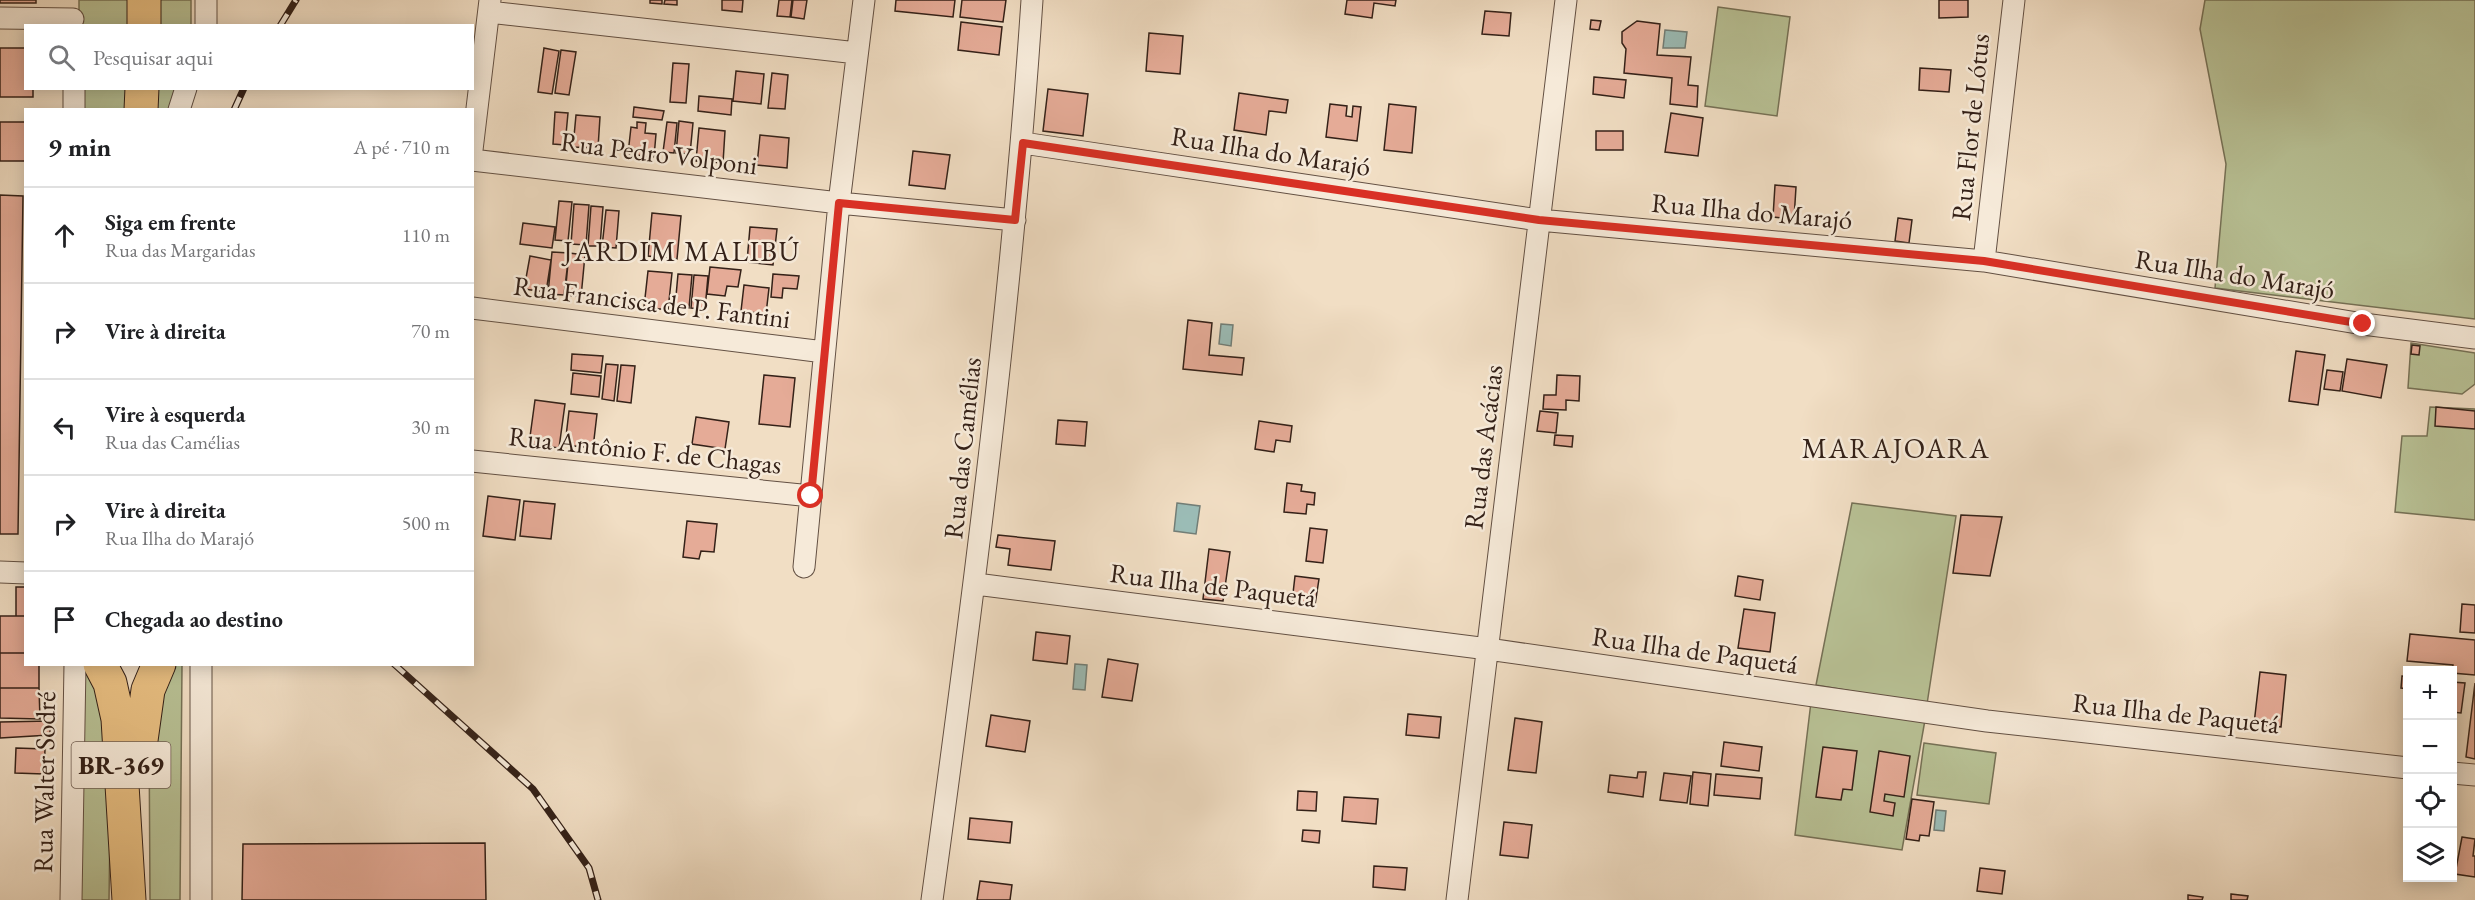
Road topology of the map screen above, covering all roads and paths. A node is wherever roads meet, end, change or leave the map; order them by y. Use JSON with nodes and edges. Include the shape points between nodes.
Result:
{"nodes":[{"id":1,"x":144,"y":0,"type":"edge"},
{"id":2,"x":206,"y":0,"type":"edge"},
{"id":3,"x":864,"y":0,"type":"edge"},
{"id":4,"x":1032,"y":0,"type":"edge"},
{"id":5,"x":1566,"y":0,"type":"edge"},
{"id":6,"x":2014,"y":0,"type":"edge"},
{"id":7,"x":489,"y":6,"type":"edge"},
{"id":8,"x":73,"y":15,"type":"edge"},
{"id":9,"x":0,"y":18,"type":"edge"},
{"id":10,"x":144,"y":24,"type":"edge"},
{"id":11,"x":206,"y":24,"type":"edge"},
{"id":12,"x":858,"y":53,"type":"junction"},
{"id":13,"x":74,"y":90,"type":"edge"},
{"id":14,"x":141,"y":90,"type":"edge"},
{"id":15,"x":185,"y":90,"type":"edge"},
{"id":16,"x":74,"y":108,"type":"edge"},
{"id":17,"x":141,"y":108,"type":"edge"},
{"id":18,"x":179,"y":108,"type":"edge"},
{"id":19,"x":474,"y":133,"type":"edge"},
{"id":20,"x":1023,"y":143,"type":"junction"},
{"id":21,"x":474,"y":160,"type":"edge"},
{"id":22,"x":839,"y":203,"type":"junction"},
{"id":23,"x":1015,"y":220,"type":"junction"},
{"id":24,"x":1539,"y":220,"type":"junction"},
{"id":25,"x":1984,"y":261,"type":"junction"},
{"id":26,"x":474,"y":308,"type":"edge"},
{"id":27,"x":2475,"y":338,"type":"edge"},
{"id":28,"x":824,"y":352,"type":"junction"},
{"id":29,"x":474,"y":461,"type":"edge"},
{"id":30,"x":811,"y":496,"type":"junction"},
{"id":31,"x":804,"y":567,"type":"dead end"},
{"id":32,"x":0,"y":572,"type":"edge"},
{"id":33,"x":24,"y":573,"type":"edge"},
{"id":34,"x":976,"y":584,"type":"junction"},
{"id":35,"x":1488,"y":649,"type":"junction"},
{"id":36,"x":75,"y":666,"type":"edge"},
{"id":37,"x":101,"y":666,"type":"edge"},
{"id":38,"x":120,"y":666,"type":"edge"},
{"id":39,"x":138,"y":666,"type":"edge"},
{"id":40,"x":158,"y":666,"type":"edge"},
{"id":41,"x":201,"y":666,"type":"edge"},
{"id":42,"x":2403,"y":767,"type":"edge"},
{"id":43,"x":2457,"y":774,"type":"edge"},
{"id":44,"x":2475,"y":776,"type":"edge"},
{"id":45,"x":128,"y":885,"type":"edge"},
{"id":46,"x":71,"y":900,"type":"edge"},
{"id":47,"x":201,"y":900,"type":"edge"},
{"id":48,"x":932,"y":900,"type":"edge"},
{"id":49,"x":1457,"y":900,"type":"edge"}],
"edges":[{"from":1,"to":10,"type":"main road"},
{"from":2,"to":11,"type":"street"},
{"from":3,"to":12,"type":"street"},
{"from":4,"to":20,"type":"street","name":"Rua das Camélias"},
{"from":5,"to":24,"type":"street","name":"Rua das Acácias"},
{"from":6,"to":25,"type":"street","name":"Rua Flor de Lótus"},
{"from":7,"to":12,"type":"street"},
{"from":7,"to":19,"type":"street"},
{"from":8,"to":9,"type":"street"},
{"from":12,"to":22,"type":"street"},
{"from":13,"to":16,"type":"street"},
{"from":14,"to":17,"type":"main road"},
{"from":15,"to":18,"type":"street"},
{"from":20,"to":23,"type":"street","name":"Rua das Camélias"},
{"from":20,"to":24,"type":"street","name":"Rua Ilha do Marajó"},
{"from":21,"to":22,"type":"street","name":"Rua Pedro Volponi"},
{"from":22,"to":23,"type":"street","name":"Rua Pedro Volponi"},
{"from":22,"to":28,"type":"street"},
{"from":23,"to":34,"type":"street","name":"Rua das Camélias"},
{"from":24,"to":25,"type":"street","name":"Rua Ilha do Marajó"},
{"from":24,"to":35,"type":"street","name":"Rua das Acácias"},
{"from":25,"to":27,"type":"street","name":"Rua Ilha do Marajó","via":[[2363,324]]},
{"from":26,"to":28,"type":"street","name":"Rua Francisca de P. Fantini"},
{"from":28,"to":30,"type":"street"},
{"from":29,"to":30,"type":"street","name":"Rua Antônio F. de Chagas"},
{"from":30,"to":31,"type":"street"},
{"from":32,"to":33,"type":"street"},
{"from":34,"to":35,"type":"street","name":"Rua Ilha de Paquetá"},
{"from":34,"to":48,"type":"street","name":"Rua das Camélias"},
{"from":35,"to":42,"type":"street","name":"Rua Ilha de Paquetá","via":[[1986,721]]},
{"from":35,"to":49,"type":"street","name":"Rua das Acácias"},
{"from":36,"to":46,"type":"street","name":"Rua Walter Sodré"},
{"from":37,"to":45,"type":"main road","number":"BR-369","via":[[110,683],[117,719]]},
{"from":38,"to":39,"type":"main road"},
{"from":40,"to":45,"type":"main road","number":"BR-369","via":[[148,690],[140,732]]},
{"from":41,"to":47,"type":"street"},
{"from":43,"to":44,"type":"street"}]}
